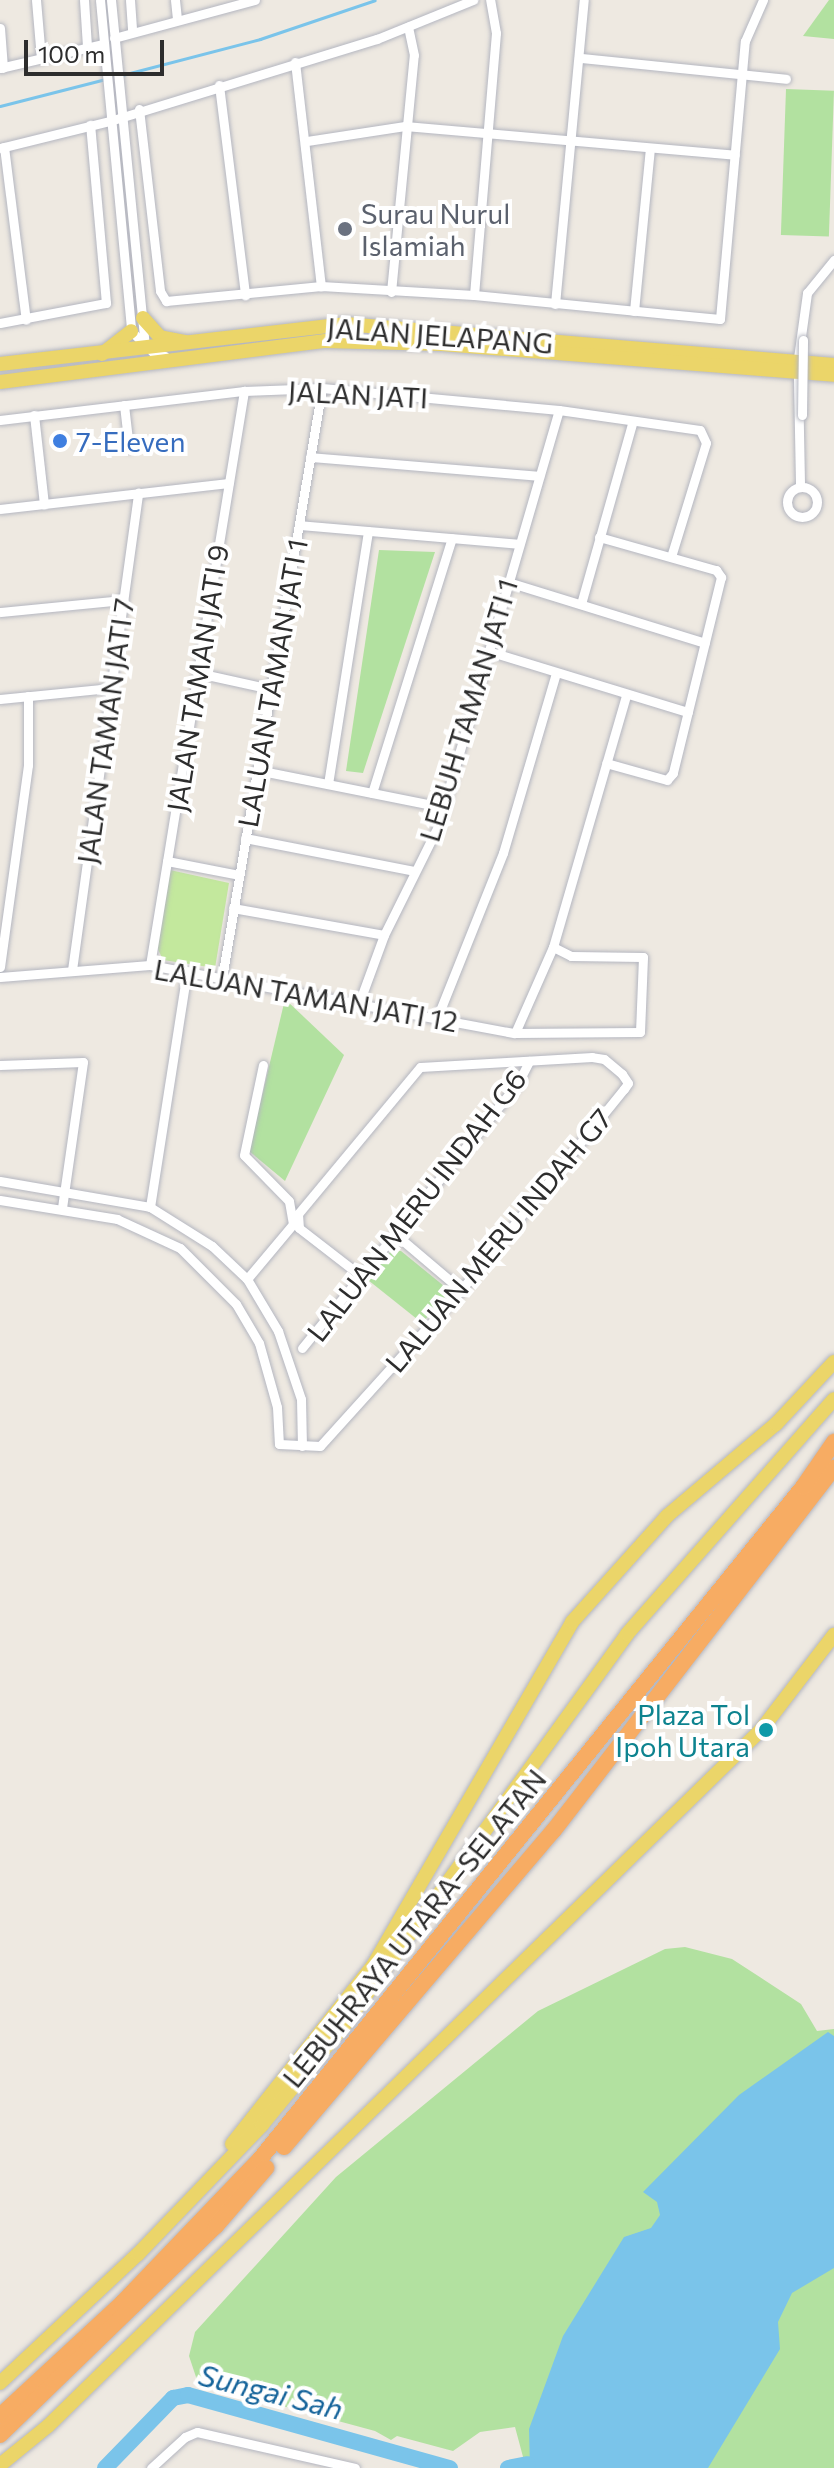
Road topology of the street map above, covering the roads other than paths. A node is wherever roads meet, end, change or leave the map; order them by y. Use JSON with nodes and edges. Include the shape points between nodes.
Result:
{"nodes":[{"id":1,"x":36,"y":0,"type":"edge"},
{"id":2,"x":84,"y":0,"type":"edge"},
{"id":3,"x":100,"y":0,"type":"edge"},
{"id":4,"x":111,"y":0,"type":"edge"},
{"id":5,"x":130,"y":0,"type":"edge"},
{"id":6,"x":175,"y":0,"type":"edge"},
{"id":7,"x":255,"y":0,"type":"edge"},
{"id":8,"x":473,"y":0,"type":"edge"},
{"id":9,"x":490,"y":0,"type":"edge"},
{"id":10,"x":584,"y":0,"type":"edge"},
{"id":11,"x":761,"y":1,"type":"edge"},
{"id":12,"x":240,"y":2,"type":"edge"},
{"id":13,"x":177,"y":20,"type":"junction"},
{"id":14,"x":408,"y":27,"type":"junction"},
{"id":15,"x":0,"y":28,"type":"edge"},
{"id":16,"x":132,"y":32,"type":"junction"},
{"id":17,"x":114,"y":38,"type":"junction"},
{"id":18,"x":103,"y":44,"type":"junction"},
{"id":19,"x":87,"y":47,"type":"junction"},
{"id":20,"x":41,"y":58,"type":"junction"},
{"id":21,"x":581,"y":58,"type":"junction"},
{"id":22,"x":295,"y":62,"type":"junction"},
{"id":23,"x":2,"y":68,"type":"edge"},
{"id":24,"x":742,"y":75,"type":"junction"},
{"id":25,"x":786,"y":79,"type":"dead end"},
{"id":26,"x":219,"y":85,"type":"junction"},
{"id":27,"x":139,"y":109,"type":"junction"},
{"id":28,"x":121,"y":113,"type":"junction"},
{"id":29,"x":109,"y":117,"type":"junction"},
{"id":30,"x":90,"y":125,"type":"junction"},
{"id":31,"x":405,"y":126,"type":"junction"},
{"id":32,"x":488,"y":137,"type":"junction"},
{"id":33,"x":307,"y":141,"type":"junction"},
{"id":34,"x":573,"y":143,"type":"junction"},
{"id":35,"x":2,"y":148,"type":"edge"},
{"id":36,"x":650,"y":149,"type":"junction"},
{"id":37,"x":735,"y":155,"type":"junction"},
{"id":38,"x":834,"y":263,"type":"edge"},
{"id":39,"x":321,"y":286,"type":"junction"},
{"id":40,"x":391,"y":292,"type":"junction"},
{"id":41,"x":245,"y":295,"type":"junction"},
{"id":42,"x":474,"y":295,"type":"junction"},
{"id":43,"x":555,"y":304,"type":"junction"},
{"id":44,"x":634,"y":311,"type":"junction"},
{"id":45,"x":143,"y":318,"type":"junction"},
{"id":46,"x":26,"y":320,"type":"junction"},
{"id":47,"x":0,"y":323,"type":"edge"},
{"id":48,"x":131,"y":331,"type":"junction"},
{"id":49,"x":193,"y":346,"type":"junction"},
{"id":50,"x":145,"y":353,"type":"junction"},
{"id":51,"x":101,"y":354,"type":"junction"},
{"id":52,"x":0,"y":364,"type":"edge"},
{"id":53,"x":834,"y":365,"type":"edge"},
{"id":54,"x":834,"y":375,"type":"edge"},
{"id":55,"x":0,"y":382,"type":"edge"},
{"id":56,"x":322,"y":388,"type":"junction"},
{"id":57,"x":244,"y":391,"type":"junction"},
{"id":58,"x":124,"y":405,"type":"junction"},
{"id":59,"x":559,"y":410,"type":"junction"},
{"id":60,"x":34,"y":415,"type":"junction"},
{"id":61,"x":0,"y":420,"type":"edge"},
{"id":62,"x":632,"y":424,"type":"junction"},
{"id":63,"x":129,"y":448,"type":"dead end"},
{"id":64,"x":310,"y":457,"type":"junction"},
{"id":65,"x":539,"y":476,"type":"junction"},
{"id":66,"x":229,"y":483,"type":"junction"},
{"id":67,"x":138,"y":493,"type":"junction"},
{"id":68,"x":44,"y":504,"type":"junction"},
{"id":69,"x":0,"y":509,"type":"edge"},
{"id":70,"x":299,"y":525,"type":"junction"},
{"id":71,"x":368,"y":531,"type":"junction"},
{"id":72,"x":599,"y":537,"type":"junction"},
{"id":73,"x":452,"y":538,"type":"junction"},
{"id":74,"x":519,"y":544,"type":"junction"},
{"id":75,"x":671,"y":557,"type":"junction"},
{"id":76,"x":508,"y":582,"type":"junction"},
{"id":77,"x":123,"y":600,"type":"junction"},
{"id":78,"x":581,"y":604,"type":"junction"},
{"id":79,"x":0,"y":612,"type":"edge"},
{"id":80,"x":705,"y":643,"type":"junction"},
{"id":81,"x":488,"y":651,"type":"junction"},
{"id":82,"x":198,"y":673,"type":"junction"},
{"id":83,"x":556,"y":673,"type":"junction"},
{"id":84,"x":111,"y":688,"type":"junction"},
{"id":85,"x":271,"y":689,"type":"junction"},
{"id":86,"x":626,"y":695,"type":"junction"},
{"id":87,"x":28,"y":696,"type":"junction"},
{"id":88,"x":0,"y":699,"type":"edge"},
{"id":89,"x":688,"y":712,"type":"junction"},
{"id":90,"x":606,"y":763,"type":"junction"},
{"id":91,"x":257,"y":770,"type":"junction"},
{"id":92,"x":328,"y":784,"type":"junction"},
{"id":93,"x":372,"y":793,"type":"junction"},
{"id":94,"x":443,"y":807,"type":"junction"},
{"id":95,"x":245,"y":838,"type":"junction"},
{"id":96,"x":167,"y":861,"type":"junction"},
{"id":97,"x":414,"y":871,"type":"junction"},
{"id":98,"x":239,"y":875,"type":"junction"},
{"id":99,"x":233,"y":908,"type":"junction"},
{"id":100,"x":384,"y":935,"type":"junction"},
{"id":101,"x":553,"y":947,"type":"junction"},
{"id":102,"x":150,"y":965,"type":"junction"},
{"id":103,"x":0,"y":967,"type":"edge"},
{"id":104,"x":72,"y":970,"type":"junction"},
{"id":105,"x":187,"y":971,"type":"junction"},
{"id":106,"x":0,"y":977,"type":"edge"},
{"id":107,"x":222,"y":978,"type":"junction"},
{"id":108,"x":359,"y":1003,"type":"junction"},
{"id":109,"x":437,"y":1018,"type":"junction"},
{"id":110,"x":515,"y":1033,"type":"junction"},
{"id":111,"x":529,"y":1061,"type":"junction"},
{"id":112,"x":0,"y":1065,"type":"edge"},
{"id":113,"x":263,"y":1065,"type":"dead end"},
{"id":114,"x":0,"y":1181,"type":"edge"},
{"id":115,"x":65,"y":1189,"type":"junction"},
{"id":116,"x":0,"y":1200,"type":"edge"},
{"id":117,"x":62,"y":1207,"type":"junction"},
{"id":118,"x":150,"y":1207,"type":"junction"},
{"id":119,"x":395,"y":1234,"type":"junction"},
{"id":120,"x":361,"y":1276,"type":"junction"},
{"id":121,"x":247,"y":1279,"type":"junction"},
{"id":122,"x":461,"y":1290,"type":"junction"},
{"id":123,"x":302,"y":1348,"type":"dead end"},
{"id":124,"x":834,"y":1362,"type":"edge"},
{"id":125,"x":834,"y":1399,"type":"edge"},
{"id":126,"x":834,"y":1442,"type":"edge"},
{"id":127,"x":302,"y":1446,"type":"junction"},
{"id":128,"x":834,"y":1468,"type":"edge"},
{"id":129,"x":834,"y":1635,"type":"edge"},
{"id":130,"x":138,"y":2254,"type":"junction"},
{"id":131,"x":0,"y":2383,"type":"edge"},
{"id":132,"x":0,"y":2416,"type":"edge"},
{"id":133,"x":0,"y":2435,"type":"edge"},
{"id":134,"x":0,"y":2465,"type":"edge"},
{"id":135,"x":151,"y":2468,"type":"edge"},
{"id":136,"x":355,"y":2468,"type":"edge"}],
"edges":[{"from":1,"to":20,"type":"street"},
{"from":2,"to":19,"type":"street"},
{"from":3,"to":18,"type":"street"},
{"from":4,"to":17,"type":"street"},
{"from":5,"to":16,"type":"street"},
{"from":6,"to":13,"type":"street"},
{"from":7,"to":12,"type":"street"},
{"from":8,"to":14,"type":"street"},
{"from":9,"to":32,"type":"street","via":[[496,33]]},
{"from":10,"to":21,"type":"street"},
{"from":11,"to":24,"type":"street","via":[[747,34]]},
{"from":12,"to":13,"type":"street"},
{"from":13,"to":16,"type":"street"},
{"from":14,"to":22,"type":"street"},
{"from":14,"to":31,"type":"street","via":[[414,55]]},
{"from":15,"to":23,"type":"street"},
{"from":16,"to":17,"type":"street"},
{"from":17,"to":28,"type":"street"},
{"from":18,"to":19,"type":"street"},
{"from":18,"to":29,"type":"street"},
{"from":19,"to":20,"type":"street"},
{"from":20,"to":23,"type":"street"},
{"from":21,"to":24,"type":"street"},
{"from":21,"to":34,"type":"street"},
{"from":22,"to":26,"type":"street"},
{"from":22,"to":33,"type":"street"},
{"from":24,"to":25,"type":"street"},
{"from":24,"to":37,"type":"street"},
{"from":26,"to":27,"type":"street"},
{"from":26,"to":41,"type":"street"},
{"from":27,"to":28,"type":"street"},
{"from":27,"to":41,"type":"street","via":[[161,295],[172,301]]},
{"from":28,"to":29,"type":"street"},
{"from":28,"to":45,"type":"street"},
{"from":29,"to":30,"type":"street"},
{"from":29,"to":48,"type":"street"},
{"from":30,"to":35,"type":"street"},
{"from":30,"to":46,"type":"street","via":[[109,296],[101,307]]},
{"from":31,"to":32,"type":"street"},
{"from":31,"to":33,"type":"street"},
{"from":31,"to":40,"type":"street"},
{"from":32,"to":34,"type":"street"},
{"from":32,"to":42,"type":"street"},
{"from":33,"to":39,"type":"street"},
{"from":34,"to":36,"type":"street"},
{"from":34,"to":43,"type":"street"},
{"from":35,"to":46,"type":"street"},
{"from":36,"to":37,"type":"street"},
{"from":36,"to":44,"type":"street"},
{"from":37,"to":44,"type":"street","via":[[720,319]]},
{"from":38,"to":38,"type":"street","bridge":true,"via":[[807,293],[798,358],[803,487],[803,340],[811,294]]},
{"from":39,"to":40,"type":"street"},
{"from":39,"to":41,"type":"street"},
{"from":40,"to":42,"type":"street"},
{"from":42,"to":43,"type":"street"},
{"from":43,"to":44,"type":"street"},
{"from":45,"to":49,"type":"main road","via":[[160,337]]},
{"from":45,"to":50,"type":"street"},
{"from":46,"to":47,"type":"street"},
{"from":48,"to":50,"type":"street"},
{"from":48,"to":51,"type":"main road"},
{"from":49,"to":50,"type":"main road","name":"JALAN JELAPANG"},
{"from":49,"to":53,"type":"main road","name":"JALAN JELAPANG","via":[[345,324]]},
{"from":50,"to":51,"type":"main road","name":"JALAN JELAPANG"},
{"from":50,"to":54,"type":"main road","name":"JALAN JELAPANG","via":[[325,341],[442,344]]},
{"from":50,"to":55,"type":"main road","name":"JALAN JELAPANG"},
{"from":51,"to":52,"type":"main road","name":"JALAN JELAPANG"},
{"from":56,"to":57,"type":"street","name":"JALAN JATI"},
{"from":56,"to":59,"type":"street","name":"JALAN JATI"},
{"from":56,"to":64,"type":"street","name":"LALUAN TAMAN JATI 1"},
{"from":57,"to":58,"type":"street","name":"JALAN JATI"},
{"from":57,"to":66,"type":"street","name":"JALAN TAMAN JATI 9"},
{"from":58,"to":60,"type":"street","name":"JALAN JATI"},
{"from":58,"to":63,"type":"street"},
{"from":59,"to":62,"type":"street","name":"JALAN JATI"},
{"from":59,"to":65,"type":"street","name":"LEBUH TAMAN JATI 1"},
{"from":60,"to":61,"type":"street","name":"JALAN JATI"},
{"from":60,"to":68,"type":"street"},
{"from":62,"to":72,"type":"street"},
{"from":62,"to":75,"type":"street","name":"JALAN JATI","via":[[700,430],[706,443]]},
{"from":64,"to":65,"type":"street"},
{"from":64,"to":70,"type":"street","name":"LALUAN TAMAN JATI 1"},
{"from":65,"to":74,"type":"street","name":"LEBUH TAMAN JATI 1"},
{"from":66,"to":67,"type":"street"},
{"from":66,"to":82,"type":"street","name":"JALAN TAMAN JATI 9"},
{"from":67,"to":68,"type":"street"},
{"from":67,"to":77,"type":"street","name":"JALAN TAMAN JATI 7"},
{"from":68,"to":69,"type":"street"},
{"from":70,"to":71,"type":"street"},
{"from":70,"to":85,"type":"street","name":"LALUAN TAMAN JATI 1"},
{"from":71,"to":73,"type":"street"},
{"from":71,"to":92,"type":"street"},
{"from":72,"to":75,"type":"street"},
{"from":72,"to":78,"type":"street"},
{"from":73,"to":74,"type":"street"},
{"from":73,"to":93,"type":"street"},
{"from":74,"to":76,"type":"street","name":"LEBUH TAMAN JATI 1"},
{"from":75,"to":80,"type":"street","via":[[716,570],[721,577]]},
{"from":76,"to":78,"type":"street"},
{"from":76,"to":81,"type":"street","name":"LEBUH TAMAN JATI 1"},
{"from":77,"to":79,"type":"street"},
{"from":77,"to":84,"type":"street","name":"JALAN TAMAN JATI 7"},
{"from":78,"to":80,"type":"street"},
{"from":80,"to":89,"type":"street"},
{"from":81,"to":83,"type":"street"},
{"from":81,"to":94,"type":"street","name":"LEBUH TAMAN JATI 1"},
{"from":82,"to":85,"type":"street"},
{"from":82,"to":96,"type":"street","name":"JALAN TAMAN JATI 9"},
{"from":83,"to":86,"type":"street"},
{"from":83,"to":109,"type":"street","via":[[503,853]]},
{"from":84,"to":87,"type":"street"},
{"from":84,"to":104,"type":"street","name":"JALAN TAMAN JATI 7"},
{"from":85,"to":91,"type":"street","name":"LALUAN TAMAN JATI 1"},
{"from":86,"to":89,"type":"street"},
{"from":86,"to":90,"type":"street"},
{"from":87,"to":88,"type":"street"},
{"from":87,"to":103,"type":"street","via":[[28,765]]},
{"from":89,"to":90,"type":"street","via":[[667,780]]},
{"from":90,"to":101,"type":"street"},
{"from":91,"to":92,"type":"street"},
{"from":91,"to":95,"type":"street","name":"LALUAN TAMAN JATI 1"},
{"from":92,"to":93,"type":"street"},
{"from":93,"to":94,"type":"street"},
{"from":94,"to":97,"type":"street","name":"LEBUH TAMAN JATI 1"},
{"from":95,"to":97,"type":"street"},
{"from":95,"to":98,"type":"street","name":"LALUAN TAMAN JATI 1"},
{"from":96,"to":98,"type":"street"},
{"from":96,"to":102,"type":"street","name":"JALAN TAMAN JATI 9"},
{"from":97,"to":100,"type":"street","name":"LEBUH TAMAN JATI 1"},
{"from":98,"to":99,"type":"street","name":"LALUAN TAMAN JATI 1"},
{"from":99,"to":100,"type":"street"},
{"from":99,"to":107,"type":"street","name":"LALUAN TAMAN JATI 1"},
{"from":100,"to":108,"type":"street","name":"LEBUH TAMAN JATI 1"},
{"from":101,"to":110,"type":"street"},
{"from":101,"to":110,"type":"street","name":"LALUAN TAMAN JATI 12","via":[[571,956],[643,957],[642,1030]]},
{"from":102,"to":104,"type":"street","name":"LALUAN TAMAN JATI 12"},
{"from":102,"to":105,"type":"street","name":"LALUAN TAMAN JATI 12"},
{"from":104,"to":106,"type":"street","name":"LALUAN TAMAN JATI 12"},
{"from":105,"to":107,"type":"street","name":"LALUAN TAMAN JATI 12"},
{"from":105,"to":118,"type":"street"},
{"from":107,"to":108,"type":"street","name":"LALUAN TAMAN JATI 12"},
{"from":108,"to":109,"type":"street","name":"LALUAN TAMAN JATI 12"},
{"from":109,"to":110,"type":"street","name":"LALUAN TAMAN JATI 12"},
{"from":111,"to":119,"type":"street","name":"LALUAN MERU INDAH G6"},
{"from":111,"to":120,"type":"street","via":[[420,1067],[304,1205],[299,1228]]},
{"from":111,"to":122,"type":"street","name":"LALUAN MERU INDAH G7","via":[[598,1058],[628,1083]]},
{"from":112,"to":115,"type":"street","via":[[83,1062]]},
{"from":113,"to":121,"type":"street","via":[[244,1155],[289,1201],[293,1224]]},
{"from":114,"to":115,"type":"street"},
{"from":115,"to":117,"type":"street"},
{"from":115,"to":118,"type":"street"},
{"from":116,"to":117,"type":"street"},
{"from":117,"to":127,"type":"street","name":"LALUAN MERU INDAH G7","via":[[154,1233],[210,1273],[259,1343],[277,1407],[279,1444]]},
{"from":118,"to":121,"type":"street","via":[[200,1236]]},
{"from":119,"to":120,"type":"street","name":"LALUAN MERU INDAH G6"},
{"from":119,"to":122,"type":"street"},
{"from":120,"to":123,"type":"street","name":"LALUAN MERU INDAH G6"},
{"from":121,"to":127,"type":"street","via":[[278,1331],[296,1378]]},
{"from":122,"to":127,"type":"street","name":"LALUAN MERU INDAH G7","via":[[323,1445]]},
{"from":124,"to":130,"type":"main road","via":[[776,1424],[667,1516],[572,1622],[374,1964],[300,2063]]},
{"from":125,"to":130,"type":"main road","via":[[627,1634],[326,2047],[262,2125]]},
{"from":126,"to":132,"type":"highway","name":"LEBUHRAYA UTARA–SELATAN","via":[[260,2159],[122,2303]]},
{"from":128,"to":133,"type":"highway","name":"LEBUHRAYA UTARA–SELATAN","via":[[554,1830],[216,2226]]},
{"from":129,"to":134,"type":"main road","via":[[761,1730],[48,2426]]},
{"from":130,"to":131,"type":"main road"},
{"from":135,"to":136,"type":"street","via":[[197,2432]]}]}
